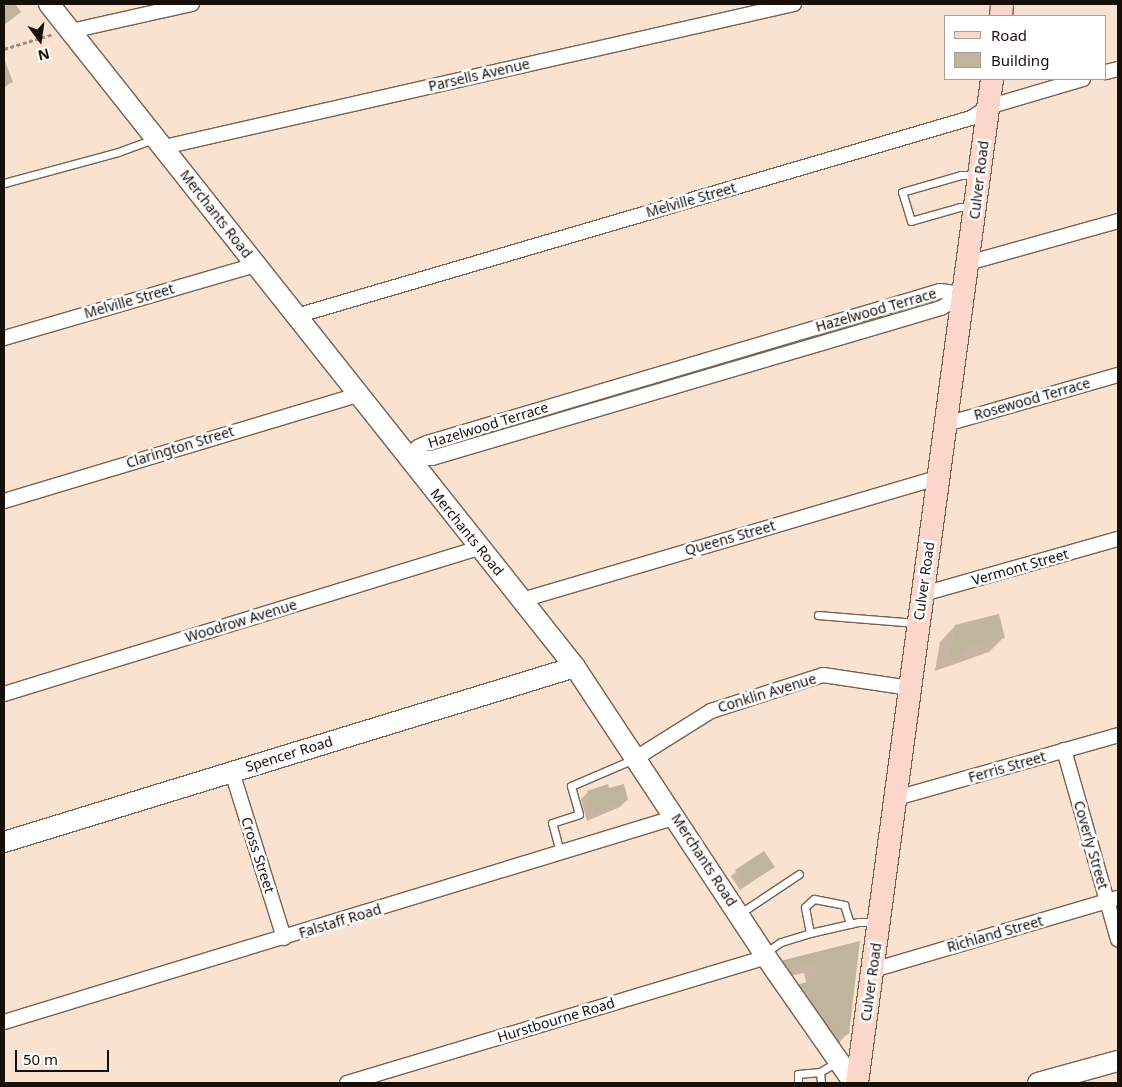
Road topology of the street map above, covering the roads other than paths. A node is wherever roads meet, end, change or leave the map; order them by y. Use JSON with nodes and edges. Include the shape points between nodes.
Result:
{"nodes":[{"id":1,"x":49,"y":4,"type":"edge"},
{"id":2,"x":192,"y":4,"type":"edge"},
{"id":3,"x":794,"y":4,"type":"edge"},
{"id":4,"x":64,"y":32,"type":"junction"},
{"id":5,"x":992,"y":80,"type":"edge"},
{"id":6,"x":1080,"y":80,"type":"edge"},
{"id":7,"x":988,"y":107,"type":"junction"},
{"id":8,"x":160,"y":143,"type":"junction"},
{"id":9,"x":978,"y":176,"type":"junction"},
{"id":10,"x":4,"y":183,"type":"edge"},
{"id":11,"x":975,"y":208,"type":"junction"},
{"id":12,"x":1118,"y":221,"type":"edge"},
{"id":13,"x":968,"y":262,"type":"junction"},
{"id":14,"x":255,"y":265,"type":"junction"},
{"id":15,"x":964,"y":294,"type":"junction"},
{"id":16,"x":296,"y":316,"type":"junction"},
{"id":17,"x":4,"y":338,"type":"edge"},
{"id":18,"x":661,"y":374,"type":"junction"},
{"id":19,"x":1118,"y":375,"type":"edge"},
{"id":20,"x":666,"y":389,"type":"junction"},
{"id":21,"x":357,"y":395,"type":"junction"},
{"id":22,"x":946,"y":424,"type":"junction"},
{"id":23,"x":409,"y":458,"type":"junction"},
{"id":24,"x":939,"y":477,"type":"junction"},
{"id":25,"x":4,"y":501,"type":"edge"},
{"id":26,"x":1118,"y":539,"type":"edge"},
{"id":27,"x":479,"y":548,"type":"junction"},
{"id":28,"x":923,"y":594,"type":"junction"},
{"id":29,"x":522,"y":600,"type":"junction"},
{"id":30,"x":818,"y":615,"type":"dead end"},
{"id":31,"x":919,"y":623,"type":"junction"},
{"id":32,"x":575,"y":667,"type":"junction"},
{"id":33,"x":910,"y":688,"type":"junction"},
{"id":34,"x":4,"y":694,"type":"edge"},
{"id":35,"x":1118,"y":735,"type":"edge"},
{"id":36,"x":1064,"y":750,"type":"junction"},
{"id":37,"x":636,"y":758,"type":"junction"},
{"id":38,"x":232,"y":772,"type":"junction"},
{"id":39,"x":896,"y":798,"type":"junction"},
{"id":40,"x":676,"y":817,"type":"junction"},
{"id":41,"x":4,"y":842,"type":"edge"},
{"id":42,"x":560,"y":852,"type":"junction"},
{"id":43,"x":799,"y":874,"type":"dead end"},
{"id":44,"x":1113,"y":900,"type":"edge"},
{"id":45,"x":738,"y":914,"type":"junction"},
{"id":46,"x":879,"y":922,"type":"junction"},
{"id":47,"x":850,"y":924,"type":"junction"},
{"id":48,"x":810,"y":933,"type":"junction"},
{"id":49,"x":284,"y":938,"type":"junction"},
{"id":50,"x":1118,"y":939,"type":"edge"},
{"id":51,"x":765,"y":955,"type":"junction"},
{"id":52,"x":872,"y":970,"type":"junction"},
{"id":53,"x":4,"y":1022,"type":"edge"},
{"id":54,"x":1118,"y":1060,"type":"edge"},
{"id":55,"x":838,"y":1061,"type":"junction"},
{"id":56,"x":820,"y":1072,"type":"junction"},
{"id":57,"x":347,"y":1083,"type":"edge"},
{"id":58,"x":798,"y":1083,"type":"edge"},
{"id":59,"x":821,"y":1083,"type":"edge"},
{"id":60,"x":855,"y":1083,"type":"edge"},
{"id":61,"x":1038,"y":1083,"type":"edge"}],
"edges":[{"from":1,"to":4,"type":"street","name":"Merchants Road"},
{"from":2,"to":4,"type":"street"},
{"from":3,"to":8,"type":"street","name":"Parsells Avenue"},
{"from":4,"to":8,"type":"street","name":"Merchants Road"},
{"from":5,"to":7,"type":"main road","name":"Culver Road"},
{"from":6,"to":7,"type":"street","name":"Melville Street"},
{"from":7,"to":9,"type":"main road","name":"Culver Road"},
{"from":7,"to":16,"type":"street","name":"Melville Street","via":[[961,120]]},
{"from":8,"to":10,"type":"lane"},
{"from":8,"to":14,"type":"street","name":"Merchants Road"},
{"from":9,"to":11,"type":"main road","name":"Culver Road"},
{"from":9,"to":11,"type":"lane","via":[[961,175],[902,192],[911,221],[960,207]]},
{"from":11,"to":13,"type":"main road","name":"Culver Road"},
{"from":12,"to":13,"type":"street"},
{"from":13,"to":15,"type":"main road","name":"Culver Road"},
{"from":14,"to":16,"type":"street","name":"Merchants Road"},
{"from":14,"to":17,"type":"street","name":"Melville Street"},
{"from":15,"to":18,"type":"street","name":"Hazelwood Terrace","via":[[940,291]]},
{"from":15,"to":20,"type":"street","name":"Hazelwood Terrace","via":[[941,308]]},
{"from":15,"to":22,"type":"main road","name":"Culver Road"},
{"from":16,"to":21,"type":"street","name":"Merchants Road"},
{"from":18,"to":20,"type":"lane"},
{"from":18,"to":23,"type":"street","name":"Hazelwood Terrace","via":[[427,443],[418,447]]},
{"from":19,"to":22,"type":"street","name":"Rosewood Terrace"},
{"from":20,"to":23,"type":"street","name":"Hazelwood Terrace","via":[[432,458]]},
{"from":21,"to":23,"type":"street","name":"Merchants Road"},
{"from":21,"to":25,"type":"street","name":"Clarington Street"},
{"from":22,"to":24,"type":"main road","name":"Culver Road"},
{"from":23,"to":27,"type":"street","name":"Merchants Road"},
{"from":24,"to":28,"type":"main road","name":"Culver Road"},
{"from":24,"to":29,"type":"street","name":"Queens Street"},
{"from":26,"to":28,"type":"street","name":"Vermont Street"},
{"from":27,"to":29,"type":"street","name":"Merchants Road"},
{"from":27,"to":34,"type":"street","name":"Woodrow Avenue"},
{"from":28,"to":31,"type":"main road","name":"Culver Road"},
{"from":29,"to":32,"type":"street","name":"Merchants Road"},
{"from":30,"to":31,"type":"lane"},
{"from":31,"to":33,"type":"main road","name":"Culver Road"},
{"from":32,"to":37,"type":"street","name":"Merchants Road"},
{"from":32,"to":38,"type":"street","name":"Spencer Road"},
{"from":33,"to":37,"type":"street","name":"Conklin Avenue","via":[[823,675],[711,710]]},
{"from":33,"to":39,"type":"main road","name":"Culver Road"},
{"from":35,"to":36,"type":"street","name":"Ferris Street"},
{"from":36,"to":39,"type":"street","name":"Ferris Street"},
{"from":36,"to":44,"type":"street","name":"Coverly Street"},
{"from":37,"to":40,"type":"street","name":"Merchants Road"},
{"from":37,"to":42,"type":"lane","via":[[570,786],[579,814],[552,822]]},
{"from":38,"to":41,"type":"street","name":"Spencer Road"},
{"from":38,"to":49,"type":"street","name":"Cross Street"},
{"from":39,"to":46,"type":"main road","name":"Culver Road"},
{"from":40,"to":42,"type":"street","name":"Falstaff Road"},
{"from":40,"to":45,"type":"street","name":"Merchants Road"},
{"from":42,"to":49,"type":"street","name":"Falstaff Road"},
{"from":43,"to":45,"type":"lane"},
{"from":44,"to":50,"type":"street","name":"Coverly Street"},
{"from":44,"to":52,"type":"street","name":"Richland Street"},
{"from":45,"to":51,"type":"street","name":"Merchants Road"},
{"from":46,"to":47,"type":"lane"},
{"from":46,"to":52,"type":"main road","name":"Culver Road"},
{"from":47,"to":48,"type":"lane"},
{"from":47,"to":48,"type":"lane","via":[[844,905],[814,898],[805,907]]},
{"from":48,"to":51,"type":"lane","via":[[781,942]]},
{"from":49,"to":53,"type":"street","name":"Falstaff Road"},
{"from":51,"to":55,"type":"street","name":"Merchants Road"},
{"from":51,"to":57,"type":"street","name":"Hurstbourne Road"},
{"from":52,"to":60,"type":"main road","name":"Culver Road"},
{"from":54,"to":61,"type":"street"},
{"from":55,"to":56,"type":"lane"},
{"from":55,"to":60,"type":"street","name":"Merchants Road"},
{"from":56,"to":58,"type":"lane","via":[[808,1076],[798,1074]]},
{"from":56,"to":59,"type":"lane"}]}
